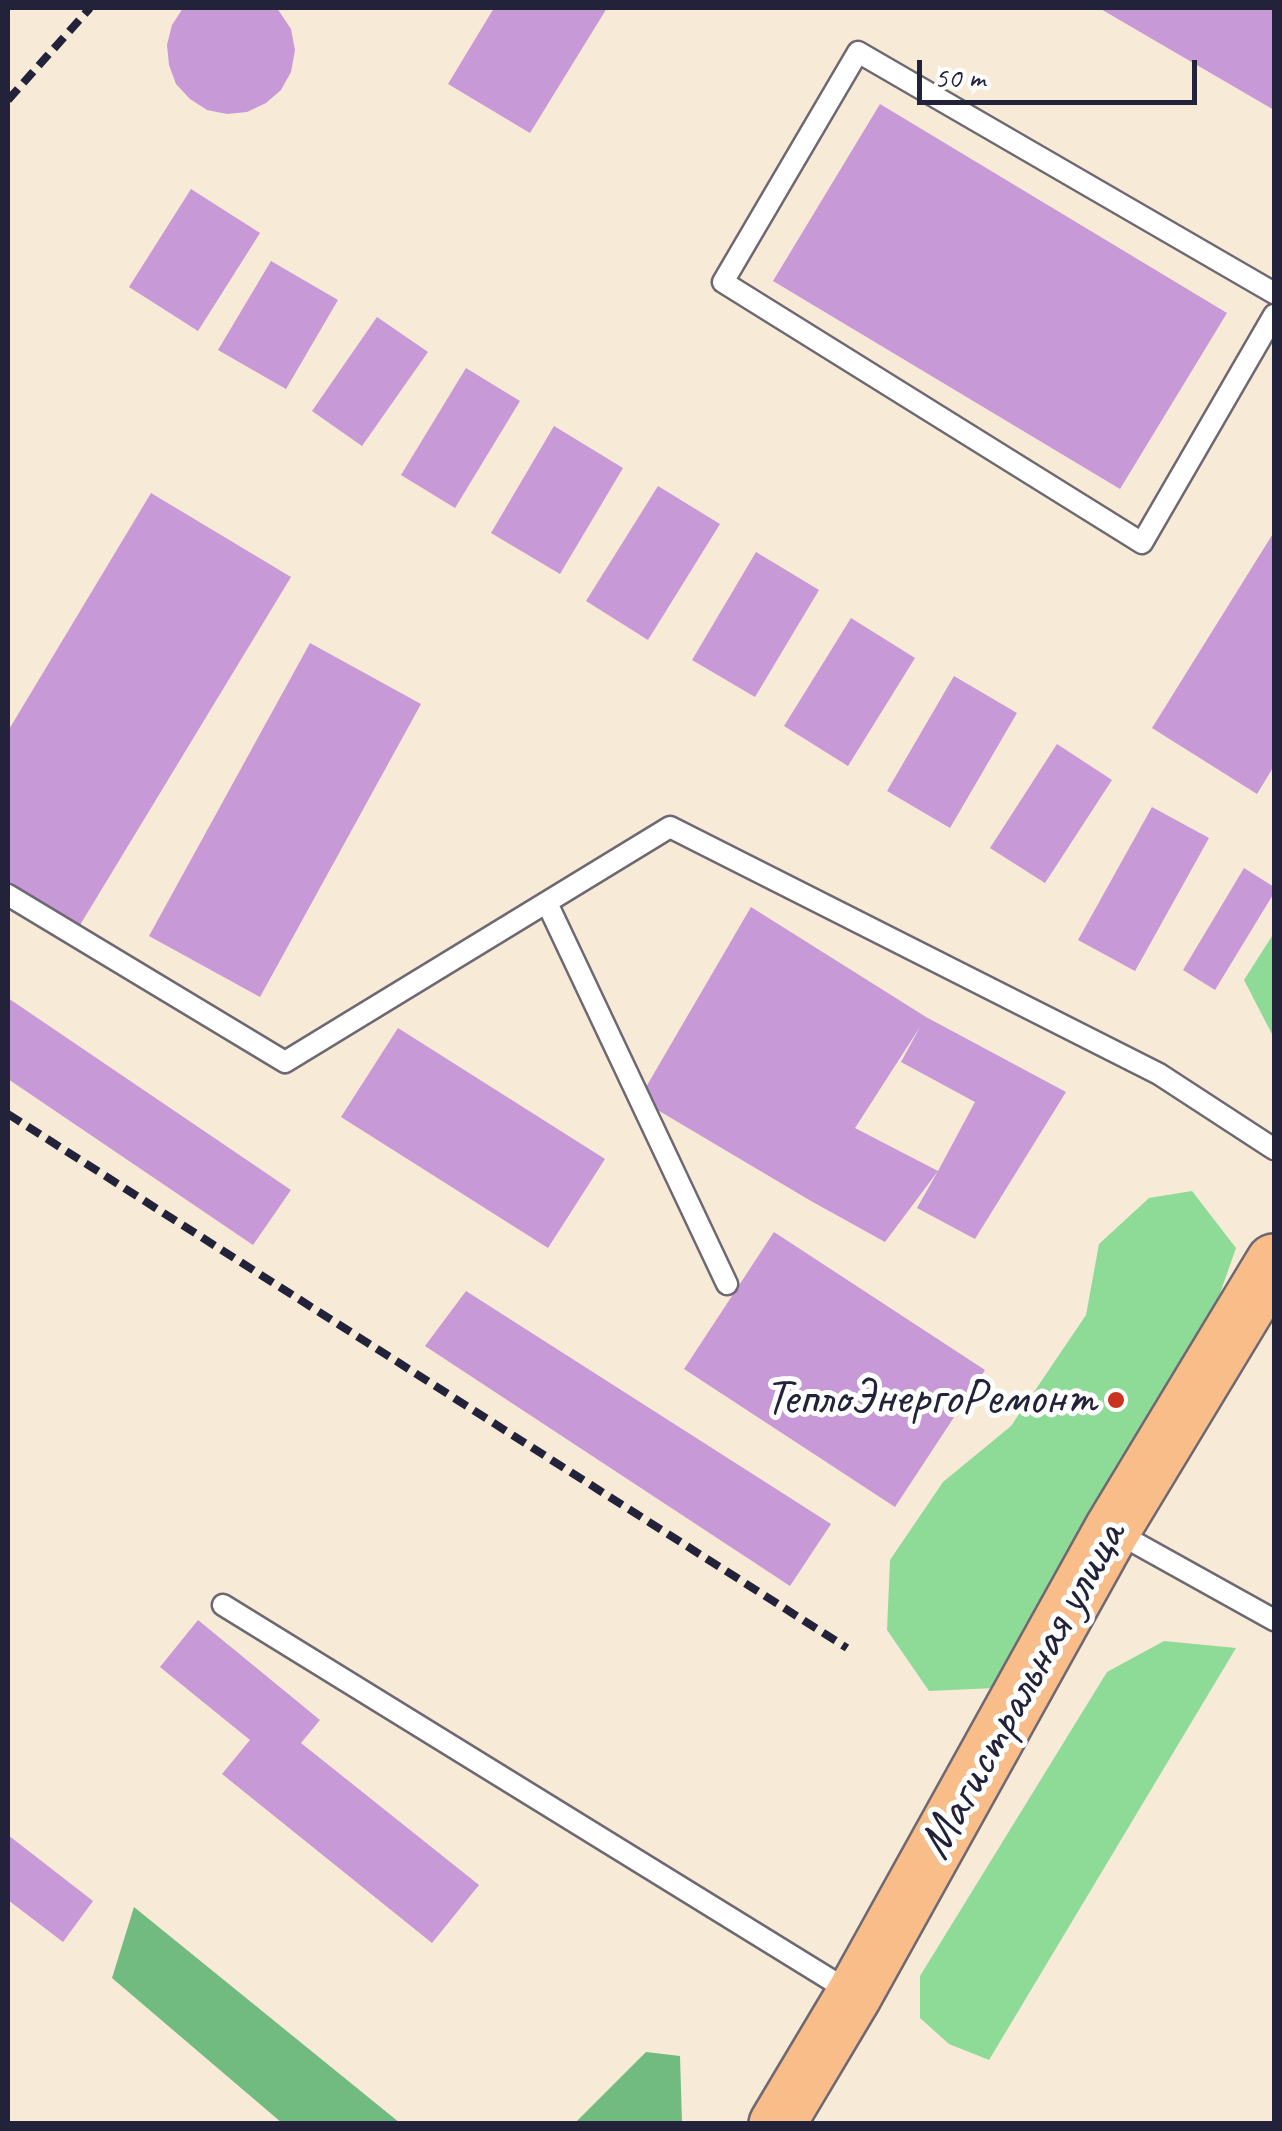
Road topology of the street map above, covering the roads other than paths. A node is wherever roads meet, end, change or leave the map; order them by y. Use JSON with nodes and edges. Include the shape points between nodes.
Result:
{"nodes":[{"id":1,"x":1274,"y":293,"type":"edge"},
{"id":2,"x":1274,"y":315,"type":"edge"},
{"id":3,"x":8,"y":896,"type":"edge"},
{"id":4,"x":547,"y":903,"type":"junction"},
{"id":5,"x":1274,"y":1149,"type":"edge"},
{"id":6,"x":1274,"y":1262,"type":"edge"},
{"id":7,"x":727,"y":1284,"type":"dead end"},
{"id":8,"x":1112,"y":1530,"type":"junction"},
{"id":9,"x":224,"y":1606,"type":"dead end"},
{"id":10,"x":1274,"y":1620,"type":"edge"},
{"id":11,"x":854,"y":1994,"type":"junction"},
{"id":12,"x":778,"y":2124,"type":"edge"}],
"edges":[{"from":1,"to":2,"type":"lane","via":[[858,52],[722,282],[1142,543]]},
{"from":3,"to":4,"type":"lane","via":[[285,1062]]},
{"from":4,"to":5,"type":"lane","via":[[670,827],[1159,1074]]},
{"from":4,"to":7,"type":"lane"},
{"from":6,"to":8,"type":"main road","name":"Магистральная улица"},
{"from":8,"to":10,"type":"lane"},
{"from":8,"to":11,"type":"main road","name":"Магистральная улица"},
{"from":9,"to":11,"type":"lane"},
{"from":11,"to":12,"type":"main road","name":"Магистральная улица"}]}
